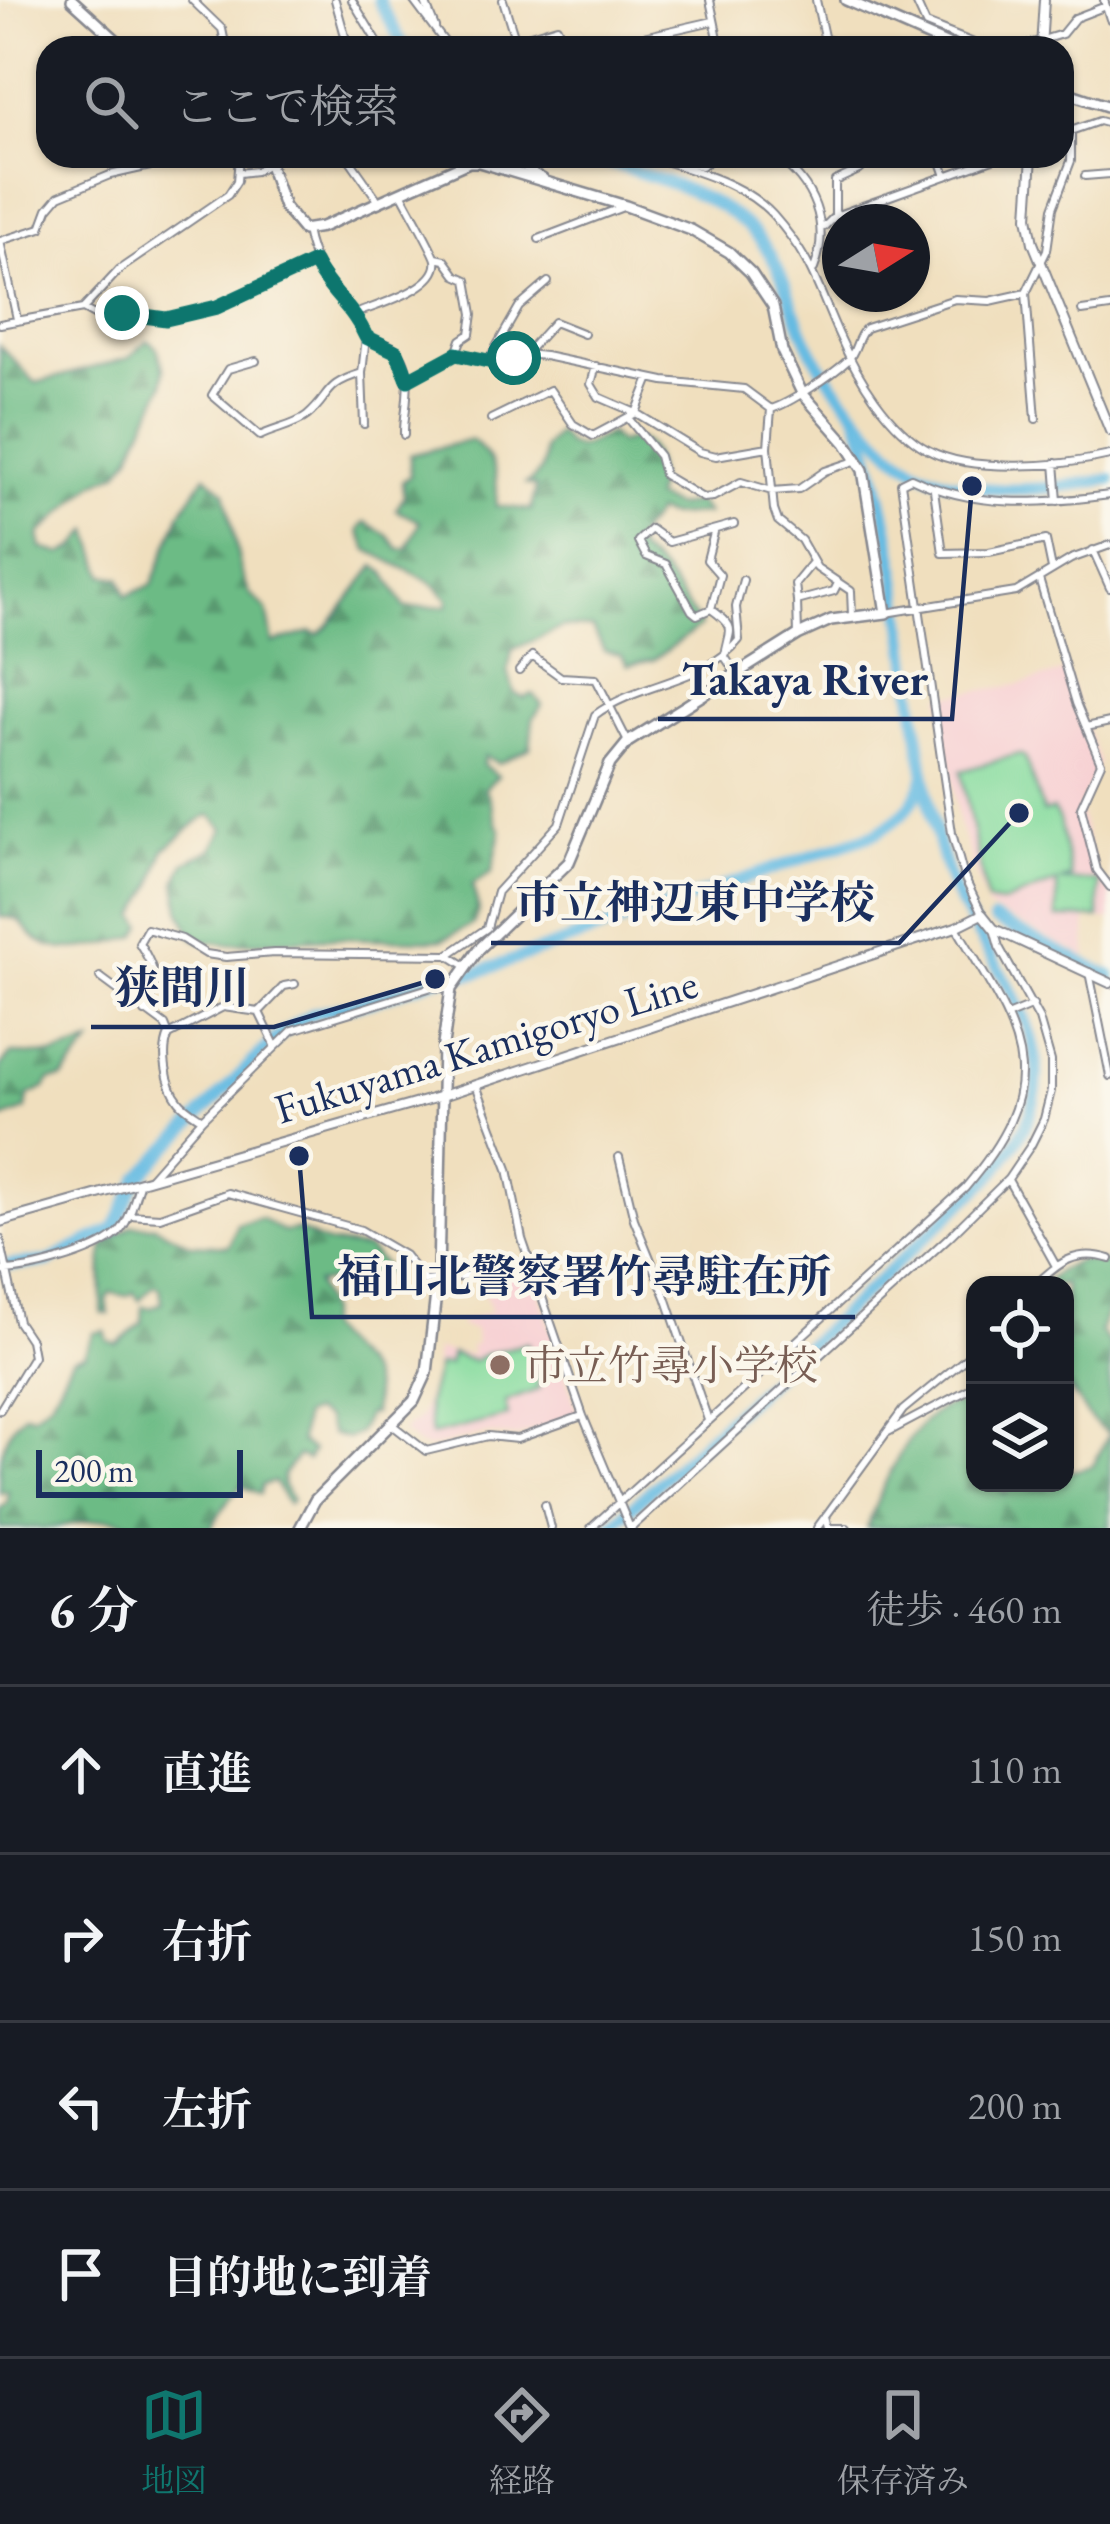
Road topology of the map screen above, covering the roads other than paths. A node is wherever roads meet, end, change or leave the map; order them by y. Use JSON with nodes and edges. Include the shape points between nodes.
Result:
{"nodes":[{"id":1,"x":72,"y":0,"type":"edge"},
{"id":2,"x":192,"y":0,"type":"edge"},
{"id":3,"x":335,"y":0,"type":"edge"},
{"id":4,"x":352,"y":0,"type":"edge"},
{"id":5,"x":413,"y":0,"type":"edge"},
{"id":6,"x":424,"y":0,"type":"edge"},
{"id":7,"x":503,"y":0,"type":"edge"},
{"id":8,"x":710,"y":0,"type":"edge"},
{"id":9,"x":816,"y":0,"type":"edge"},
{"id":10,"x":846,"y":0,"type":"edge"},
{"id":11,"x":915,"y":0,"type":"edge"},
{"id":12,"x":1044,"y":0,"type":"edge"},
{"id":13,"x":1105,"y":3,"type":"edge"},
{"id":14,"x":1110,"y":20,"type":"edge"},
{"id":15,"x":713,"y":22,"type":"junction"},
{"id":16,"x":112,"y":36,"type":"edge"},
{"id":17,"x":223,"y":36,"type":"edge"},
{"id":18,"x":345,"y":36,"type":"edge"},
{"id":19,"x":374,"y":36,"type":"edge"},
{"id":20,"x":437,"y":36,"type":"edge"},
{"id":21,"x":438,"y":36,"type":"edge"},
{"id":22,"x":516,"y":36,"type":"edge"},
{"id":23,"x":537,"y":36,"type":"edge"},
{"id":24,"x":561,"y":36,"type":"edge"},
{"id":25,"x":649,"y":36,"type":"edge"},
{"id":26,"x":717,"y":36,"type":"edge"},
{"id":27,"x":824,"y":36,"type":"edge"},
{"id":28,"x":916,"y":36,"type":"edge"},
{"id":29,"x":945,"y":36,"type":"edge"},
{"id":30,"x":1042,"y":36,"type":"edge"},
{"id":31,"x":1058,"y":36,"type":"edge"},
{"id":32,"x":1074,"y":95,"type":"edge"},
{"id":33,"x":1110,"y":107,"type":"edge"},
{"id":34,"x":1110,"y":124,"type":"edge"},
{"id":35,"x":1074,"y":130,"type":"edge"},
{"id":36,"x":141,"y":168,"type":"edge"},
{"id":37,"x":239,"y":168,"type":"edge"},
{"id":38,"x":259,"y":168,"type":"edge"},
{"id":39,"x":270,"y":168,"type":"edge"},
{"id":40,"x":356,"y":168,"type":"edge"},
{"id":41,"x":455,"y":168,"type":"edge"},
{"id":42,"x":504,"y":168,"type":"edge"},
{"id":43,"x":525,"y":168,"type":"edge"},
{"id":44,"x":683,"y":168,"type":"edge"},
{"id":45,"x":791,"y":168,"type":"edge"},
{"id":46,"x":861,"y":168,"type":"edge"},
{"id":47,"x":943,"y":168,"type":"edge"},
{"id":48,"x":967,"y":168,"type":"edge"},
{"id":49,"x":1031,"y":168,"type":"edge"},
{"id":50,"x":1068,"y":168,"type":"edge"},
{"id":51,"x":239,"y":173,"type":"junction"},
{"id":52,"x":1110,"y":174,"type":"edge"},
{"id":53,"x":946,"y":176,"type":"junction"},
{"id":54,"x":1085,"y":176,"type":"dead end"},
{"id":55,"x":547,"y":180,"type":"junction"},
{"id":56,"x":401,"y":192,"type":"junction"},
{"id":57,"x":380,"y":202,"type":"junction"},
{"id":58,"x":835,"y":204,"type":"edge"},
{"id":59,"x":868,"y":204,"type":"edge"},
{"id":60,"x":626,"y":206,"type":"junction"},
{"id":61,"x":822,"y":223,"type":"edge"},
{"id":62,"x":306,"y":230,"type":"junction"},
{"id":63,"x":822,"y":235,"type":"edge"},
{"id":64,"x":539,"y":239,"type":"dead end"},
{"id":65,"x":0,"y":241,"type":"edge"},
{"id":66,"x":436,"y":259,"type":"junction"},
{"id":67,"x":314,"y":262,"type":"junction"},
{"id":68,"x":1041,"y":267,"type":"junction"},
{"id":69,"x":814,"y":269,"type":"junction"},
{"id":70,"x":548,"y":282,"type":"dead end"},
{"id":71,"x":1026,"y":292,"type":"junction"},
{"id":72,"x":1110,"y":307,"type":"edge"},
{"id":73,"x":83,"y":309,"type":"junction"},
{"id":74,"x":1082,"y":311,"type":"dead end"},
{"id":75,"x":355,"y":314,"type":"junction"},
{"id":76,"x":17,"y":319,"type":"junction"},
{"id":77,"x":0,"y":324,"type":"edge"},
{"id":78,"x":584,"y":334,"type":"dead end"},
{"id":79,"x":366,"y":337,"type":"junction"},
{"id":80,"x":456,"y":354,"type":"junction"},
{"id":81,"x":525,"y":354,"type":"junction"},
{"id":82,"x":851,"y":359,"type":"junction"},
{"id":83,"x":256,"y":361,"type":"dead end"},
{"id":84,"x":488,"y":361,"type":"junction"},
{"id":85,"x":596,"y":366,"type":"junction"},
{"id":86,"x":362,"y":373,"type":"junction"},
{"id":87,"x":650,"y":377,"type":"junction"},
{"id":88,"x":408,"y":380,"type":"junction"},
{"id":89,"x":803,"y":391,"type":"junction"},
{"id":90,"x":771,"y":409,"type":"junction"},
{"id":91,"x":1105,"y":409,"type":"edge"},
{"id":92,"x":632,"y":415,"type":"junction"},
{"id":93,"x":490,"y":418,"type":"dead end"},
{"id":94,"x":1036,"y":419,"type":"dead end"},
{"id":95,"x":364,"y":424,"type":"dead end"},
{"id":96,"x":1110,"y":430,"type":"edge"},
{"id":97,"x":404,"y":435,"type":"dead end"},
{"id":98,"x":768,"y":447,"type":"junction"},
{"id":99,"x":1110,"y":455,"type":"edge"},
{"id":100,"x":858,"y":460,"type":"junction"},
{"id":101,"x":1056,"y":466,"type":"junction"},
{"id":102,"x":934,"y":490,"type":"junction"},
{"id":103,"x":772,"y":491,"type":"junction"},
{"id":104,"x":1110,"y":495,"type":"edge"},
{"id":105,"x":1058,"y":500,"type":"junction"},
{"id":106,"x":734,"y":524,"type":"dead end"},
{"id":107,"x":714,"y":532,"type":"junction"},
{"id":108,"x":1110,"y":545,"type":"edge"},
{"id":109,"x":1093,"y":550,"type":"junction"},
{"id":110,"x":814,"y":562,"type":"junction"},
{"id":111,"x":1052,"y":569,"type":"junction"},
{"id":112,"x":1039,"y":579,"type":"junction"},
{"id":113,"x":743,"y":580,"type":"dead end"},
{"id":114,"x":837,"y":585,"type":"junction"},
{"id":115,"x":1110,"y":588,"type":"edge"},
{"id":116,"x":796,"y":601,"type":"junction"},
{"id":117,"x":920,"y":608,"type":"junction"},
{"id":118,"x":711,"y":610,"type":"junction"},
{"id":119,"x":888,"y":613,"type":"junction"},
{"id":120,"x":853,"y":616,"type":"junction"},
{"id":121,"x":798,"y":634,"type":"junction"},
{"id":122,"x":725,"y":657,"type":"junction"},
{"id":123,"x":519,"y":671,"type":"dead end"},
{"id":124,"x":737,"y":675,"type":"junction"},
{"id":125,"x":608,"y":705,"type":"junction"},
{"id":126,"x":1110,"y":722,"type":"edge"},
{"id":127,"x":1086,"y":727,"type":"junction"},
{"id":128,"x":628,"y":742,"type":"junction"},
{"id":129,"x":1110,"y":887,"type":"edge"},
{"id":130,"x":980,"y":915,"type":"junction"},
{"id":131,"x":957,"y":926,"type":"junction"},
{"id":132,"x":994,"y":929,"type":"junction"},
{"id":133,"x":448,"y":956,"type":"junction"},
{"id":134,"x":463,"y":967,"type":"junction"},
{"id":135,"x":1089,"y":972,"type":"junction"},
{"id":136,"x":100,"y":977,"type":"dead end"},
{"id":137,"x":1110,"y":983,"type":"edge"},
{"id":138,"x":296,"y":984,"type":"dead end"},
{"id":139,"x":452,"y":986,"type":"junction"},
{"id":140,"x":1032,"y":1005,"type":"junction"},
{"id":141,"x":145,"y":1012,"type":"junction"},
{"id":142,"x":259,"y":1012,"type":"junction"},
{"id":143,"x":1010,"y":1015,"type":"junction"},
{"id":144,"x":170,"y":1035,"type":"junction"},
{"id":145,"x":272,"y":1042,"type":"junction"},
{"id":146,"x":1110,"y":1076,"type":"edge"},
{"id":147,"x":476,"y":1084,"type":"junction"},
{"id":148,"x":442,"y":1096,"type":"junction"},
{"id":149,"x":200,"y":1117,"type":"junction"},
{"id":150,"x":619,"y":1157,"type":"dead end"},
{"id":151,"x":1008,"y":1179,"type":"junction"},
{"id":152,"x":140,"y":1182,"type":"junction"},
{"id":153,"x":129,"y":1215,"type":"junction"},
{"id":154,"x":0,"y":1222,"type":"edge"},
{"id":155,"x":0,"y":1239,"type":"edge"},
{"id":156,"x":1110,"y":1259,"type":"edge"},
{"id":157,"x":530,"y":1260,"type":"junction"},
{"id":158,"x":1056,"y":1266,"type":"junction"},
{"id":159,"x":5,"y":1269,"type":"edge"},
{"id":160,"x":1045,"y":1276,"type":"edge"},
{"id":161,"x":437,"y":1282,"type":"junction"},
{"id":162,"x":966,"y":1358,"type":"edge"},
{"id":163,"x":966,"y":1391,"type":"edge"},
{"id":164,"x":0,"y":1410,"type":"edge"},
{"id":165,"x":584,"y":1416,"type":"junction"},
{"id":166,"x":708,"y":1420,"type":"junction"},
{"id":167,"x":392,"y":1424,"type":"junction"},
{"id":168,"x":886,"y":1432,"type":"junction"},
{"id":169,"x":619,"y":1502,"type":"junction"},
{"id":170,"x":545,"y":1505,"type":"dead end"},
{"id":171,"x":826,"y":1516,"type":"junction"},
{"id":172,"x":630,"y":1527,"type":"edge"},
{"id":173,"x":300,"y":1528,"type":"edge"},
{"id":174,"x":551,"y":1528,"type":"edge"},
{"id":175,"x":591,"y":1528,"type":"edge"},
{"id":176,"x":818,"y":1528,"type":"edge"},
{"id":177,"x":847,"y":1528,"type":"edge"}],
"edges":[{"from":1,"to":16,"type":"main road"},
{"from":2,"to":17,"type":"street"},
{"from":3,"to":18,"type":"street"},
{"from":4,"to":19,"type":"street"},
{"from":5,"to":20,"type":"street"},
{"from":6,"to":21,"type":"street"},
{"from":7,"to":22,"type":"street"},
{"from":8,"to":15,"type":"street"},
{"from":9,"to":27,"type":"street"},
{"from":10,"to":28,"type":"main road"},
{"from":11,"to":29,"type":"street","via":[[926,24]]},
{"from":12,"to":30,"type":"main road"},
{"from":13,"to":14,"type":"street"},
{"from":13,"to":31,"type":"street"},
{"from":15,"to":25,"type":"street"},
{"from":15,"to":26,"type":"street"},
{"from":23,"to":24,"type":"street","via":[[557,27]]},
{"from":32,"to":33,"type":"main road"},
{"from":34,"to":35,"type":"street"},
{"from":36,"to":65,"type":"street","via":[[59,196],[41,228]]},
{"from":37,"to":51,"type":"street"},
{"from":38,"to":51,"type":"street"},
{"from":39,"to":62,"type":"main road","via":[[284,207]]},
{"from":40,"to":57,"type":"street"},
{"from":41,"to":56,"type":"main road"},
{"from":42,"to":55,"type":"main road"},
{"from":43,"to":55,"type":"street"},
{"from":44,"to":69,"type":"street","via":[[764,207]]},
{"from":45,"to":61,"type":"street"},
{"from":46,"to":58,"type":"street","via":[[835,181]]},
{"from":47,"to":53,"type":"street"},
{"from":48,"to":53,"type":"street"},
{"from":49,"to":68,"type":"main road","via":[[1028,217]]},
{"from":50,"to":68,"type":"street"},
{"from":51,"to":73,"type":"street","via":[[228,195],[120,269]]},
{"from":52,"to":54,"type":"street"},
{"from":53,"to":59,"type":"street"},
{"from":55,"to":60,"type":"main road"},
{"from":56,"to":57,"type":"main road"},
{"from":56,"to":66,"type":"street"},
{"from":57,"to":62,"type":"main road"},
{"from":60,"to":64,"type":"street"},
{"from":60,"to":89,"type":"main road","via":[[709,239],[751,273],[773,306],[782,352]]},
{"from":62,"to":67,"type":"street"},
{"from":63,"to":69,"type":"street"},
{"from":65,"to":76,"type":"street"},
{"from":66,"to":75,"type":"street","via":[[420,288]]},
{"from":66,"to":80,"type":"street","via":[[467,280],[472,300],[470,334]]},
{"from":67,"to":73,"type":"street","via":[[176,318]]},
{"from":67,"to":75,"type":"street"},
{"from":68,"to":71,"type":"street"},
{"from":68,"to":91,"type":"main road"},
{"from":69,"to":82,"type":"street"},
{"from":70,"to":84,"type":"street","via":[[519,307]]},
{"from":71,"to":82,"type":"street","via":[[955,299],[866,328]]},
{"from":71,"to":94,"type":"street"},
{"from":72,"to":74,"type":"street"},
{"from":73,"to":76,"type":"street"},
{"from":75,"to":79,"type":"street"},
{"from":76,"to":77,"type":"street"},
{"from":78,"to":81,"type":"street","via":[[554,322]]},
{"from":79,"to":86,"type":"street"},
{"from":79,"to":88,"type":"street","via":[[397,352]]},
{"from":80,"to":84,"type":"street"},
{"from":80,"to":88,"type":"street"},
{"from":81,"to":84,"type":"street"},
{"from":81,"to":85,"type":"street"},
{"from":82,"to":89,"type":"street"},
{"from":82,"to":101,"type":"street","via":[[888,414],[928,450],[972,462]]},
{"from":83,"to":86,"type":"street","via":[[228,369],[212,395],[260,436],[299,421],[336,382]]},
{"from":85,"to":87,"type":"street"},
{"from":85,"to":92,"type":"street","via":[[599,397]]},
{"from":86,"to":95,"type":"street"},
{"from":87,"to":90,"type":"street","via":[[744,389]]},
{"from":87,"to":92,"type":"street"},
{"from":88,"to":97,"type":"street"},
{"from":89,"to":90,"type":"street"},
{"from":89,"to":100,"type":"main road"},
{"from":90,"to":98,"type":"street"},
{"from":91,"to":96,"type":"main road"},
{"from":92,"to":93,"type":"street","via":[[584,434],[550,391]]},
{"from":92,"to":98,"type":"street","via":[[707,454]]},
{"from":92,"to":103,"type":"street","via":[[664,475],[693,494],[713,497],[741,482]]},
{"from":98,"to":103,"type":"street"},
{"from":99,"to":101,"type":"street"},
{"from":100,"to":103,"type":"street","via":[[805,487]]},
{"from":100,"to":119,"type":"main road"},
{"from":101,"to":105,"type":"street"},
{"from":102,"to":105,"type":"street","via":[[999,502]]},
{"from":102,"to":111,"type":"street","via":[[944,553],[1046,540]]},
{"from":102,"to":117,"type":"street","via":[[911,478],[901,483]]},
{"from":103,"to":110,"type":"street","via":[[778,521]]},
{"from":104,"to":105,"type":"street"},
{"from":106,"to":107,"type":"street"},
{"from":107,"to":118,"type":"street","via":[[707,560],[720,579]]},
{"from":107,"to":118,"type":"street","via":[[669,542],[651,529],[638,541],[646,556],[665,564],[692,611]]},
{"from":108,"to":109,"type":"street"},
{"from":109,"to":111,"type":"street"},
{"from":109,"to":115,"type":"street"},
{"from":110,"to":114,"type":"street"},
{"from":110,"to":116,"type":"street","via":[[795,584]]},
{"from":111,"to":112,"type":"street"},
{"from":112,"to":117,"type":"street","via":[[1009,594]]},
{"from":112,"to":127,"type":"street"},
{"from":113,"to":122,"type":"street","via":[[739,640]]},
{"from":114,"to":116,"type":"street"},
{"from":114,"to":120,"type":"street","via":[[851,591]]},
{"from":116,"to":121,"type":"street"},
{"from":117,"to":119,"type":"street"},
{"from":117,"to":130,"type":"street","via":[[952,833]]},
{"from":118,"to":122,"type":"street","via":[[733,636]]},
{"from":119,"to":120,"type":"main road"},
{"from":120,"to":121,"type":"main road"},
{"from":121,"to":124,"type":"main road"},
{"from":122,"to":124,"type":"street"},
{"from":122,"to":125,"type":"street"},
{"from":123,"to":125,"type":"street","via":[[532,656],[561,677],[596,679]]},
{"from":124,"to":128,"type":"main road"},
{"from":125,"to":128,"type":"street"},
{"from":125,"to":133,"type":"street","via":[[592,719],[559,824],[497,892],[487,928]]},
{"from":126,"to":127,"type":"street"},
{"from":127,"to":129,"type":"street","via":[[1101,769],[1081,807],[1097,870]]},
{"from":128,"to":134,"type":"main road","via":[[610,764],[569,862]]},
{"from":130,"to":131,"type":"main road","name":"Fukuyama Kamigoryo Line"},
{"from":130,"to":132,"type":"main road"},
{"from":131,"to":143,"type":"street"},
{"from":131,"to":147,"type":"main road","name":"Fukuyama Kamigoryo Line"},
{"from":132,"to":135,"type":"main road"},
{"from":132,"to":140,"type":"street"},
{"from":133,"to":134,"type":"street"},
{"from":133,"to":141,"type":"street","via":[[226,957],[147,929],[139,943],[157,985]]},
{"from":134,"to":139,"type":"main road"},
{"from":135,"to":137,"type":"main road"},
{"from":135,"to":146,"type":"street"},
{"from":136,"to":141,"type":"street"},
{"from":138,"to":142,"type":"street"},
{"from":139,"to":145,"type":"street","via":[[304,1025]]},
{"from":139,"to":148,"type":"main road"},
{"from":140,"to":143,"type":"street"},
{"from":140,"to":151,"type":"street","via":[[1051,1061],[1051,1091],[1044,1119]]},
{"from":141,"to":144,"type":"street"},
{"from":142,"to":144,"type":"street","via":[[223,1007]]},
{"from":142,"to":145,"type":"street"},
{"from":143,"to":166,"type":"street","via":[[1021,1086],[999,1146],[965,1188]]},
{"from":144,"to":149,"type":"street","via":[[164,1050],[173,1091]]},
{"from":145,"to":149,"type":"street"},
{"from":147,"to":148,"type":"main road","name":"Fukuyama Kamigoryo Line"},
{"from":147,"to":157,"type":"street"},
{"from":148,"to":152,"type":"main road","name":"Fukuyama Kamigoryo Line"},
{"from":148,"to":161,"type":"main road"},
{"from":149,"to":152,"type":"street"},
{"from":150,"to":166,"type":"street"},
{"from":151,"to":158,"type":"street"},
{"from":151,"to":172,"type":"street"},
{"from":152,"to":153,"type":"street"},
{"from":152,"to":154,"type":"main road","name":"Fukuyama Kamigoryo Line"},
{"from":153,"to":159,"type":"street","via":[[99,1245],[30,1270]]},
{"from":153,"to":161,"type":"street","via":[[160,1217],[228,1193],[361,1230]]},
{"from":155,"to":159,"type":"street"},
{"from":156,"to":158,"type":"street","via":[[1081,1254]]},
{"from":157,"to":161,"type":"street"},
{"from":157,"to":165,"type":"street"},
{"from":158,"to":160,"type":"street"},
{"from":159,"to":164,"type":"street","via":[[33,1356]]},
{"from":161,"to":167,"type":"main road","via":[[423,1386]]},
{"from":162,"to":168,"type":"street"},
{"from":163,"to":168,"type":"street"},
{"from":165,"to":167,"type":"street","via":[[517,1439],[488,1436],[426,1451]]},
{"from":165,"to":169,"type":"street"},
{"from":166,"to":169,"type":"street"},
{"from":167,"to":173,"type":"main road","via":[[315,1500]]},
{"from":168,"to":171,"type":"street"},
{"from":169,"to":172,"type":"street"},
{"from":169,"to":175,"type":"street"},
{"from":170,"to":174,"type":"street"},
{"from":171,"to":176,"type":"street"},
{"from":171,"to":177,"type":"street","via":[[829,1528]]}]}
